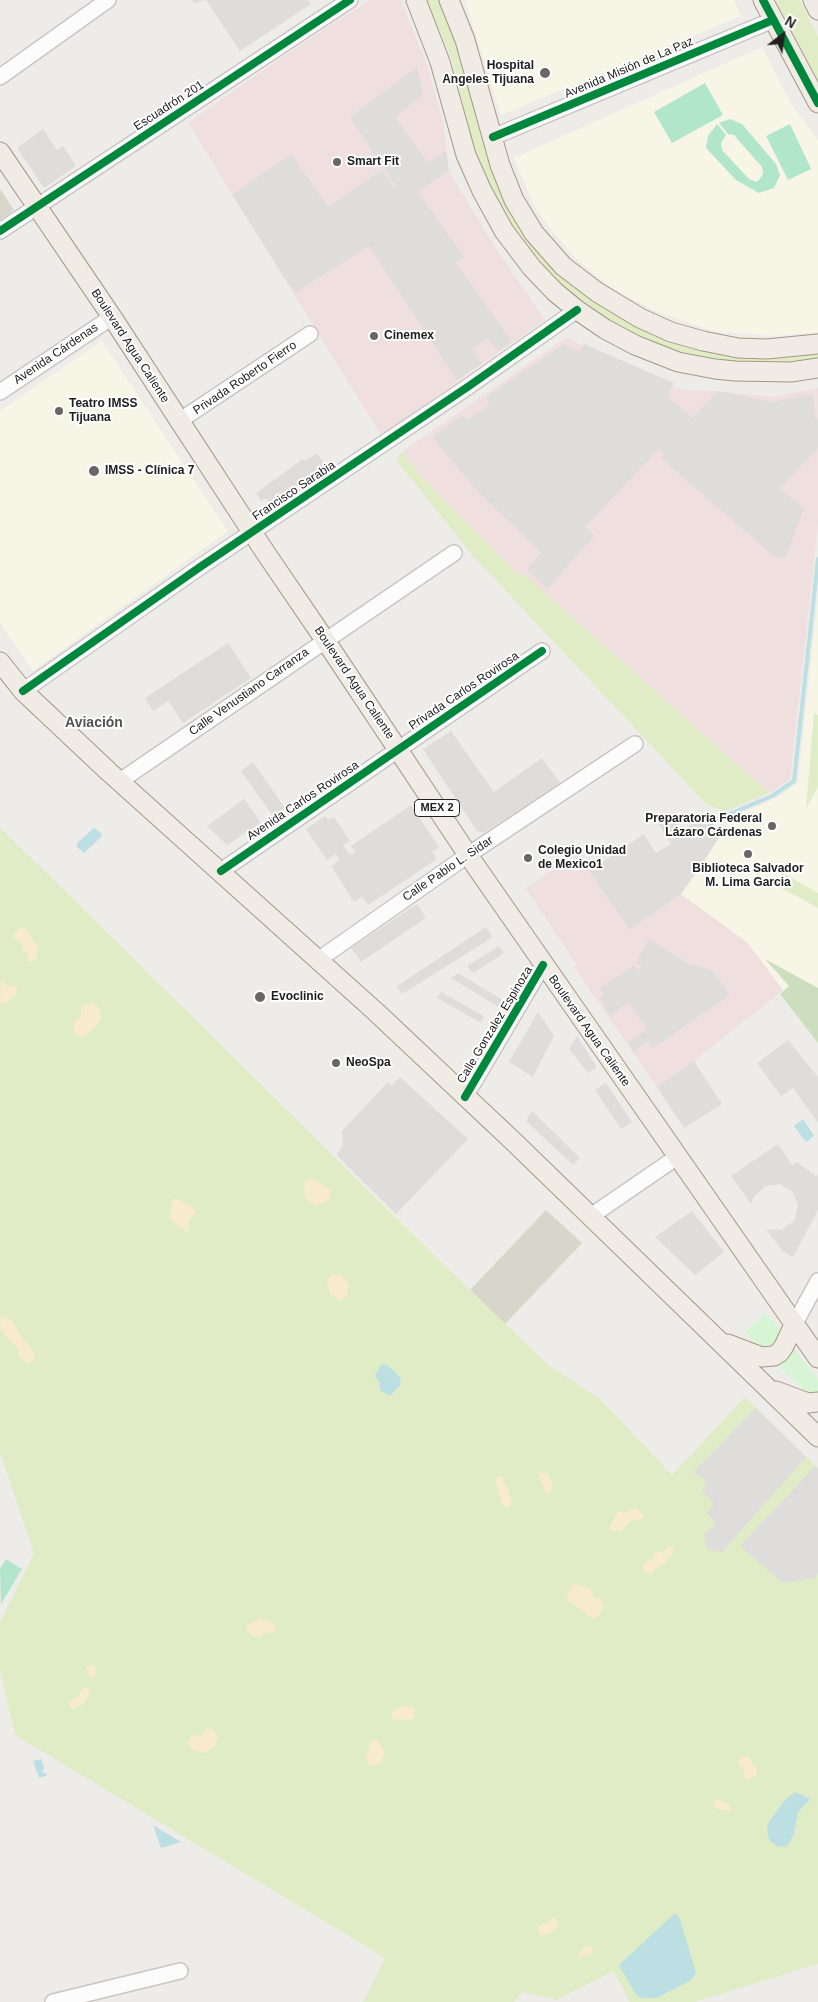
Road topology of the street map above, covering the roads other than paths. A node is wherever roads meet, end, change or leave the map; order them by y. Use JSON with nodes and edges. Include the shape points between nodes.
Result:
{"nodes":[{"id":1,"x":108,"y":0,"type":"edge"},
{"id":2,"x":350,"y":0,"type":"edge"},
{"id":3,"x":416,"y":0,"type":"edge"},
{"id":4,"x":449,"y":0,"type":"edge"},
{"id":5,"x":763,"y":0,"type":"edge"},
{"id":6,"x":773,"y":20,"type":"junction"},
{"id":7,"x":0,"y":77,"type":"edge"},
{"id":8,"x":818,"y":104,"type":"edge"},
{"id":9,"x":493,"y":137,"type":"junction"},
{"id":10,"x":0,"y":152,"type":"edge"},
{"id":11,"x":36,"y":207,"type":"junction"},
{"id":12,"x":0,"y":232,"type":"edge"},
{"id":13,"x":577,"y":310,"type":"junction"},
{"id":14,"x":112,"y":317,"type":"junction"},
{"id":15,"x":310,"y":334,"type":"dead end"},
{"id":16,"x":818,"y":344,"type":"edge"},
{"id":17,"x":818,"y":368,"type":"edge"},
{"id":18,"x":0,"y":392,"type":"edge"},
{"id":19,"x":179,"y":421,"type":"junction"},
{"id":20,"x":253,"y":532,"type":"junction"},
{"id":21,"x":454,"y":553,"type":"dead end"},
{"id":22,"x":325,"y":640,"type":"junction"},
{"id":23,"x":542,"y":652,"type":"dead end"},
{"id":24,"x":0,"y":662,"type":"edge"},
{"id":25,"x":23,"y":691,"type":"junction"},
{"id":26,"x":635,"y":744,"type":"dead end"},
{"id":27,"x":398,"y":749,"type":"junction"},
{"id":28,"x":120,"y":781,"type":"junction"},
{"id":29,"x":468,"y":856,"type":"junction"},
{"id":30,"x":221,"y":871,"type":"junction"},
{"id":31,"x":318,"y":960,"type":"junction"},
{"id":32,"x":543,"y":965,"type":"junction"},
{"id":33,"x":465,"y":1096,"type":"junction"},
{"id":34,"x":677,"y":1157,"type":"junction"},
{"id":35,"x":591,"y":1216,"type":"junction"},
{"id":36,"x":818,"y":1280,"type":"edge"},
{"id":37,"x":794,"y":1325,"type":"junction"},
{"id":38,"x":715,"y":1338,"type":"junction"},
{"id":39,"x":818,"y":1358,"type":"edge"},
{"id":40,"x":765,"y":1387,"type":"junction"},
{"id":41,"x":818,"y":1402,"type":"edge"},
{"id":42,"x":818,"y":1437,"type":"edge"},
{"id":43,"x":180,"y":1971,"type":"dead end"},
{"id":44,"x":53,"y":2002,"type":"edge"}],
"edges":[{"from":1,"to":7,"type":"street"},
{"from":2,"to":11,"type":"street","name":"Escuadrón 201"},
{"from":3,"to":13,"type":"main road","via":[[440,62],[466,155],[482,191],[504,231],[532,268]]},
{"from":4,"to":9,"type":"main road","via":[[465,40]]},
{"from":5,"to":6,"type":"main road"},
{"from":6,"to":8,"type":"main road"},
{"from":6,"to":9,"type":"street","name":"Avenida Misión de La Paz"},
{"from":9,"to":16,"type":"main road","via":[[514,200],[534,233],[563,266],[597,292],[640,318],[671,332],[704,341],[738,348],[767,349]]},
{"from":10,"to":11,"type":"main road","name":"Boulevard Agua Caliente","number":"MEX 2"},
{"from":11,"to":12,"type":"street","name":"Escuadrón 201"},
{"from":11,"to":14,"type":"main road","name":"Boulevard Agua Caliente","number":"MEX 2"},
{"from":13,"to":17,"type":"main road","via":[[635,346],[678,362],[744,371],[791,372]]},
{"from":13,"to":20,"type":"street","name":"Francisco Sarabia"},
{"from":14,"to":18,"type":"street","name":"Avenida Cárdenas"},
{"from":14,"to":19,"type":"main road","name":"Boulevard Agua Caliente","number":"MEX 2"},
{"from":15,"to":19,"type":"street","name":"Privada Roberto Fierro"},
{"from":19,"to":20,"type":"main road","name":"Boulevard Agua Caliente","number":"MEX 2"},
{"from":20,"to":22,"type":"main road","name":"Boulevard Agua Caliente","number":"MEX 2"},
{"from":20,"to":25,"type":"street","name":"Francisco Sarabia"},
{"from":21,"to":22,"type":"street","name":"Calle Venustiano Carranza"},
{"from":22,"to":27,"type":"main road","name":"Boulevard Agua Caliente","number":"MEX 2"},
{"from":22,"to":28,"type":"street","name":"Calle Venustiano Carranza"},
{"from":23,"to":27,"type":"street","name":"Privada Carlos Rovirosa"},
{"from":24,"to":25,"type":"main road"},
{"from":25,"to":28,"type":"main road"},
{"from":26,"to":29,"type":"street","name":"Calle Pablo L. Sidar"},
{"from":27,"to":29,"type":"main road","name":"Boulevard Agua Caliente","number":"MEX 2"},
{"from":27,"to":30,"type":"street","name":"Avenida Carlos Rovirosa"},
{"from":28,"to":30,"type":"main road"},
{"from":29,"to":31,"type":"street","name":"Calle Pablo L. Sidar"},
{"from":29,"to":32,"type":"main road","name":"Boulevard Agua Caliente","number":"MEX 2"},
{"from":30,"to":31,"type":"main road"},
{"from":31,"to":33,"type":"main road"},
{"from":32,"to":33,"type":"street","name":"Calle Gonzalez Espinoza"},
{"from":32,"to":34,"type":"main road","name":"Boulevard Agua Caliente","number":"MEX 2"},
{"from":33,"to":35,"type":"main road"},
{"from":34,"to":35,"type":"street"},
{"from":34,"to":37,"type":"main road","name":"Boulevard Agua Caliente","number":"MEX 2"},
{"from":35,"to":38,"type":"main road"},
{"from":36,"to":37,"type":"street"},
{"from":37,"to":38,"type":"main road","via":[[780,1352],[762,1358]]},
{"from":37,"to":39,"type":"main road","name":"Boulevard Agua Caliente","number":"MEX 2"},
{"from":38,"to":40,"type":"main road"},
{"from":40,"to":41,"type":"main road","via":[[808,1403]]},
{"from":40,"to":42,"type":"main road"},
{"from":43,"to":44,"type":"street"}]}
